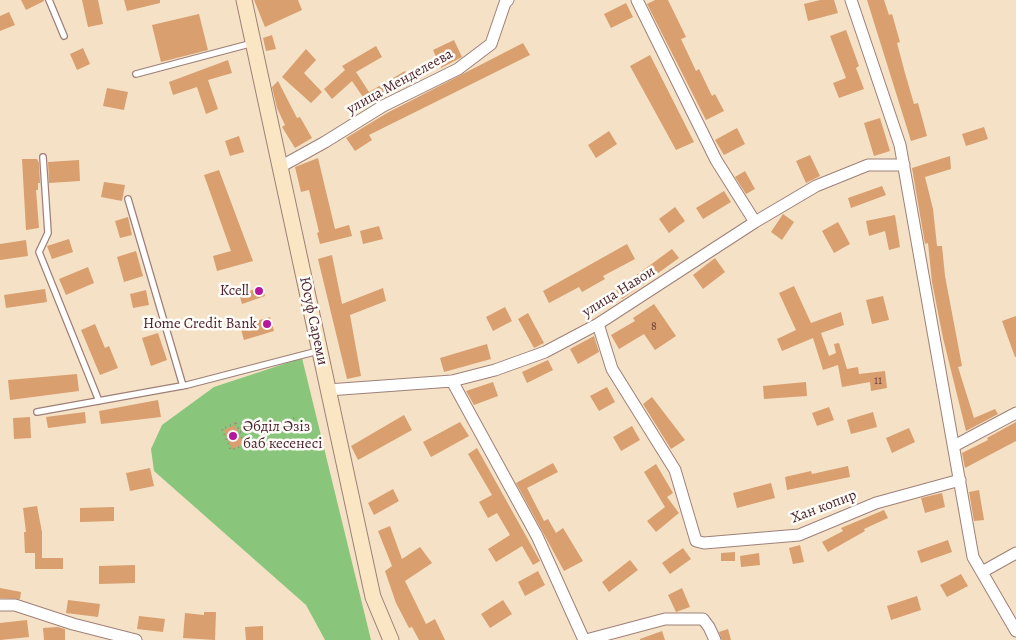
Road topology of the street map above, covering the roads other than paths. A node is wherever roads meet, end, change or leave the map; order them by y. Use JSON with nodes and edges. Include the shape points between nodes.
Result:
{"nodes":[{"id":1,"x":49,"y":0,"type":"edge"},
{"id":2,"x":244,"y":0,"type":"edge"},
{"id":3,"x":508,"y":0,"type":"edge"},
{"id":4,"x":637,"y":0,"type":"edge"},
{"id":5,"x":851,"y":0,"type":"edge"},
{"id":6,"x":64,"y":36,"type":"dead end"},
{"id":7,"x":253,"y":43,"type":"junction"},
{"id":8,"x":136,"y":74,"type":"dead end"},
{"id":9,"x":43,"y":157,"type":"dead end"},
{"id":10,"x":904,"y":165,"type":"junction"},
{"id":11,"x":280,"y":166,"type":"junction"},
{"id":12,"x":128,"y":199,"type":"dead end"},
{"id":13,"x":755,"y":222,"type":"junction"},
{"id":14,"x":598,"y":324,"type":"junction"},
{"id":15,"x":320,"y":350,"type":"junction"},
{"id":16,"x":452,"y":381,"type":"junction"},
{"id":17,"x":183,"y":386,"type":"junction"},
{"id":18,"x":328,"y":390,"type":"junction"},
{"id":19,"x":99,"y":401,"type":"junction"},
{"id":20,"x":37,"y":412,"type":"dead end"},
{"id":21,"x":1016,"y":413,"type":"edge"},
{"id":22,"x":954,"y":446,"type":"junction"},
{"id":23,"x":960,"y":480,"type":"junction"},
{"id":24,"x":1016,"y":553,"type":"edge"},
{"id":25,"x":982,"y":572,"type":"junction"},
{"id":26,"x":0,"y":605,"type":"edge"},
{"id":27,"x":1016,"y":631,"type":"edge"},
{"id":28,"x":136,"y":640,"type":"edge"},
{"id":29,"x":391,"y":640,"type":"edge"},
{"id":30,"x":585,"y":640,"type":"edge"},
{"id":31,"x":715,"y":640,"type":"edge"}],
"edges":[{"from":1,"to":6,"type":"lane"},
{"from":2,"to":7,"type":"main road","name":"Юсуф Сареми"},
{"from":3,"to":11,"type":"street","name":"улица Менделеева","via":[[491,44],[458,69],[383,106]]},
{"from":4,"to":13,"type":"street","via":[[716,160]]},
{"from":5,"to":10,"type":"street"},
{"from":7,"to":8,"type":"lane"},
{"from":7,"to":11,"type":"main road","name":"Юсуф Сареми"},
{"from":9,"to":19,"type":"lane","via":[[48,233],[39,252]]},
{"from":10,"to":13,"type":"street","name":"улица Навои","via":[[868,165],[816,186]]},
{"from":10,"to":22,"type":"street"},
{"from":11,"to":15,"type":"main road","name":"Юсуф Сареми"},
{"from":12,"to":17,"type":"lane"},
{"from":13,"to":14,"type":"street","name":"улица Навои"},
{"from":14,"to":16,"type":"street","name":"улица Навои","via":[[544,352]]},
{"from":14,"to":23,"type":"street","name":"Хан копир","via":[[612,369],[675,470],[696,541],[799,536],[876,503]]},
{"from":15,"to":17,"type":"lane"},
{"from":15,"to":18,"type":"main road","name":"Юсуф Сареми"},
{"from":16,"to":18,"type":"street","name":"улица Навои"},
{"from":16,"to":30,"type":"street","via":[[537,536]]},
{"from":17,"to":19,"type":"lane"},
{"from":18,"to":29,"type":"main road","name":"Юсуф Сареми","via":[[373,597]]},
{"from":19,"to":20,"type":"lane"},
{"from":21,"to":22,"type":"street"},
{"from":22,"to":23,"type":"street"},
{"from":23,"to":25,"type":"street","via":[[973,558]]},
{"from":24,"to":25,"type":"street"},
{"from":25,"to":27,"type":"street"},
{"from":26,"to":28,"type":"street","via":[[15,605]]},
{"from":30,"to":31,"type":"street","via":[[665,619],[702,620]]}]}
